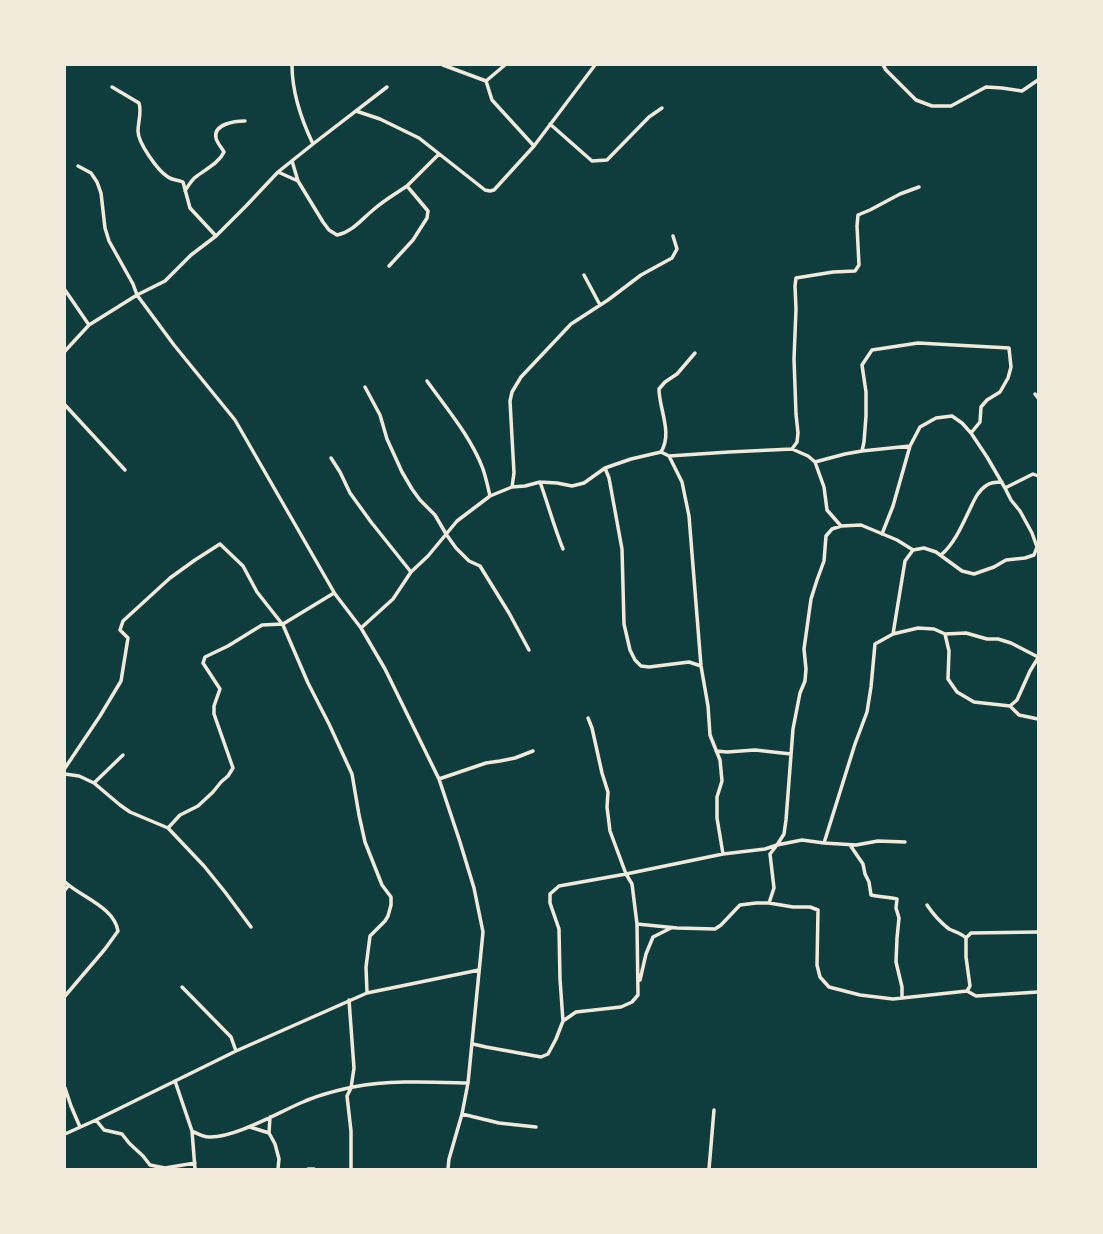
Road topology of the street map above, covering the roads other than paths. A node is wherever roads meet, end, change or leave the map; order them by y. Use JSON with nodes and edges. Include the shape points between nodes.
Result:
{"nodes":[{"id":1,"x":292,"y":65,"type":"edge"},
{"id":2,"x":443,"y":65,"type":"edge"},
{"id":3,"x":505,"y":65,"type":"edge"},
{"id":4,"x":595,"y":65,"type":"edge"},
{"id":5,"x":880,"y":65,"type":"edge"},
{"id":6,"x":883,"y":65,"type":"edge"},
{"id":7,"x":886,"y":70,"type":"junction"},
{"id":8,"x":1038,"y":80,"type":"edge"},
{"id":9,"x":486,"y":81,"type":"junction"},
{"id":10,"x":112,"y":87,"type":"dead end"},
{"id":11,"x":387,"y":88,"type":"dead end"},
{"id":12,"x":662,"y":108,"type":"dead end"},
{"id":13,"x":356,"y":111,"type":"junction"},
{"id":14,"x":245,"y":121,"type":"dead end"},
{"id":15,"x":550,"y":124,"type":"junction"},
{"id":16,"x":313,"y":144,"type":"junction"},
{"id":17,"x":534,"y":146,"type":"junction"},
{"id":18,"x":439,"y":154,"type":"junction"},
{"id":19,"x":292,"y":161,"type":"junction"},
{"id":20,"x":78,"y":166,"type":"dead end"},
{"id":21,"x":278,"y":172,"type":"junction"},
{"id":22,"x":298,"y":181,"type":"junction"},
{"id":23,"x":407,"y":186,"type":"junction"},
{"id":24,"x":919,"y":187,"type":"dead end"},
{"id":25,"x":185,"y":191,"type":"junction"},
{"id":26,"x":216,"y":236,"type":"junction"},
{"id":27,"x":673,"y":236,"type":"dead end"},
{"id":28,"x":389,"y":266,"type":"dead end"},
{"id":29,"x":584,"y":275,"type":"dead end"},
{"id":30,"x":65,"y":290,"type":"edge"},
{"id":31,"x":137,"y":295,"type":"junction"},
{"id":32,"x":600,"y":305,"type":"junction"},
{"id":33,"x":90,"y":326,"type":"junction"},
{"id":34,"x":65,"y":351,"type":"edge"},
{"id":35,"x":695,"y":353,"type":"dead end"},
{"id":36,"x":427,"y":381,"type":"dead end"},
{"id":37,"x":365,"y":388,"type":"dead end"},
{"id":38,"x":1035,"y":394,"type":"dead end"},
{"id":39,"x":1038,"y":398,"type":"edge"},
{"id":40,"x":65,"y":405,"type":"edge"},
{"id":41,"x":971,"y":433,"type":"junction"},
{"id":42,"x":910,"y":446,"type":"junction"},
{"id":43,"x":792,"y":449,"type":"junction"},
{"id":44,"x":862,"y":451,"type":"junction"},
{"id":45,"x":661,"y":452,"type":"junction"},
{"id":46,"x":669,"y":456,"type":"junction"},
{"id":47,"x":331,"y":458,"type":"dead end"},
{"id":48,"x":815,"y":462,"type":"junction"},
{"id":49,"x":605,"y":468,"type":"junction"},
{"id":50,"x":125,"y":470,"type":"dead end"},
{"id":51,"x":1038,"y":472,"type":"edge"},
{"id":52,"x":1033,"y":474,"type":"junction"},
{"id":53,"x":1038,"y":476,"type":"edge"},
{"id":54,"x":540,"y":482,"type":"junction"},
{"id":55,"x":1002,"y":482,"type":"junction"},
{"id":56,"x":512,"y":487,"type":"junction"},
{"id":57,"x":1006,"y":488,"type":"junction"},
{"id":58,"x":490,"y":496,"type":"junction"},
{"id":59,"x":841,"y":526,"type":"junction"},
{"id":60,"x":446,"y":534,"type":"junction"},
{"id":61,"x":882,"y":534,"type":"junction"},
{"id":62,"x":563,"y":549,"type":"dead end"},
{"id":63,"x":913,"y":550,"type":"junction"},
{"id":64,"x":941,"y":555,"type":"junction"},
{"id":65,"x":411,"y":572,"type":"junction"},
{"id":66,"x":334,"y":592,"type":"junction"},
{"id":67,"x":282,"y":624,"type":"junction"},
{"id":68,"x":362,"y":628,"type":"junction"},
{"id":69,"x":893,"y":634,"type":"junction"},
{"id":70,"x":945,"y":634,"type":"junction"},
{"id":71,"x":529,"y":650,"type":"dead end"},
{"id":72,"x":1038,"y":657,"type":"edge"},
{"id":73,"x":701,"y":666,"type":"junction"},
{"id":74,"x":1010,"y":706,"type":"junction"},
{"id":75,"x":588,"y":718,"type":"dead end"},
{"id":76,"x":1038,"y":720,"type":"edge"},
{"id":77,"x":533,"y":751,"type":"dead end"},
{"id":78,"x":716,"y":751,"type":"junction"},
{"id":79,"x":791,"y":754,"type":"junction"},
{"id":80,"x":122,"y":755,"type":"dead end"},
{"id":81,"x":65,"y":768,"type":"edge"},
{"id":82,"x":65,"y":774,"type":"edge"},
{"id":83,"x":439,"y":779,"type":"junction"},
{"id":84,"x":94,"y":783,"type":"junction"},
{"id":85,"x":168,"y":828,"type":"junction"},
{"id":86,"x":905,"y":842,"type":"dead end"},
{"id":87,"x":824,"y":843,"type":"junction"},
{"id":88,"x":777,"y":845,"type":"junction"},
{"id":89,"x":850,"y":845,"type":"junction"},
{"id":90,"x":723,"y":854,"type":"junction"},
{"id":91,"x":626,"y":874,"type":"junction"},
{"id":92,"x":65,"y":882,"type":"edge"},
{"id":93,"x":68,"y":885,"type":"junction"},
{"id":94,"x":65,"y":890,"type":"edge"},
{"id":95,"x":769,"y":902,"type":"junction"},
{"id":96,"x":927,"y":905,"type":"dead end"},
{"id":97,"x":637,"y":924,"type":"junction"},
{"id":98,"x":251,"y":927,"type":"dead end"},
{"id":99,"x":672,"y":927,"type":"junction"},
{"id":100,"x":1038,"y":932,"type":"edge"},
{"id":101,"x":966,"y":938,"type":"junction"},
{"id":102,"x":479,"y":970,"type":"junction"},
{"id":103,"x":639,"y":983,"type":"junction"},
{"id":104,"x":182,"y":987,"type":"dead end"},
{"id":105,"x":967,"y":991,"type":"junction"},
{"id":106,"x":1038,"y":992,"type":"edge"},
{"id":107,"x":367,"y":993,"type":"junction"},
{"id":108,"x":65,"y":996,"type":"edge"},
{"id":109,"x":902,"y":998,"type":"junction"},
{"id":110,"x":349,"y":1000,"type":"junction"},
{"id":111,"x":562,"y":1021,"type":"junction"},
{"id":112,"x":473,"y":1044,"type":"junction"},
{"id":113,"x":236,"y":1051,"type":"junction"},
{"id":114,"x":175,"y":1081,"type":"junction"},
{"id":115,"x":468,"y":1083,"type":"junction"},
{"id":116,"x":65,"y":1088,"type":"edge"},
{"id":117,"x":351,"y":1088,"type":"junction"},
{"id":118,"x":714,"y":1110,"type":"dead end"},
{"id":119,"x":462,"y":1114,"type":"junction"},
{"id":120,"x":270,"y":1117,"type":"junction"},
{"id":121,"x":96,"y":1120,"type":"junction"},
{"id":122,"x":80,"y":1127,"type":"junction"},
{"id":123,"x":250,"y":1127,"type":"junction"},
{"id":124,"x":536,"y":1127,"type":"dead end"},
{"id":125,"x":192,"y":1130,"type":"junction"},
{"id":126,"x":269,"y":1133,"type":"junction"},
{"id":127,"x":65,"y":1134,"type":"edge"},
{"id":128,"x":195,"y":1163,"type":"junction"},
{"id":129,"x":195,"y":1169,"type":"edge"},
{"id":130,"x":278,"y":1169,"type":"edge"},
{"id":131,"x":308,"y":1169,"type":"edge"},
{"id":132,"x":314,"y":1169,"type":"edge"},
{"id":133,"x":351,"y":1169,"type":"edge"},
{"id":134,"x":448,"y":1169,"type":"edge"},
{"id":135,"x":709,"y":1169,"type":"edge"}],
"edges":[{"from":1,"to":16,"type":"street","via":[[299,110]]},
{"from":2,"to":9,"type":"street"},
{"from":3,"to":9,"type":"street"},
{"from":4,"to":15,"type":"street"},
{"from":5,"to":7,"type":"street"},
{"from":6,"to":7,"type":"street"},
{"from":7,"to":8,"type":"street","via":[[916,100],[932,106],[951,106],[986,87],[1022,91]]},
{"from":9,"to":17,"type":"street","via":[[492,100]]},
{"from":10,"to":25,"type":"street","via":[[139,103],[141,110],[138,132],[144,146],[168,178],[183,182]]},
{"from":11,"to":13,"type":"street"},
{"from":12,"to":15,"type":"street","via":[[649,117],[607,160],[592,161]]},
{"from":13,"to":16,"type":"street"},
{"from":13,"to":18,"type":"street","via":[[380,119],[419,138]]},
{"from":14,"to":25,"type":"street","via":[[223,125],[216,138],[224,152],[223,155],[195,176]]},
{"from":15,"to":17,"type":"street"},
{"from":16,"to":19,"type":"street"},
{"from":17,"to":18,"type":"street","via":[[494,190],[490,191]]},
{"from":18,"to":23,"type":"street"},
{"from":19,"to":21,"type":"street"},
{"from":19,"to":22,"type":"street"},
{"from":20,"to":31,"type":"street","via":[[91,173],[97,182],[109,241]]},
{"from":21,"to":22,"type":"street"},
{"from":21,"to":26,"type":"street"},
{"from":22,"to":23,"type":"street","via":[[323,222],[337,235],[356,226]]},
{"from":23,"to":28,"type":"street","via":[[428,211],[428,215],[413,240]]},
{"from":24,"to":43,"type":"street","via":[[858,215],[856,226],[859,265],[855,271],[796,278],[795,367],[798,433],[797,442]]},
{"from":25,"to":26,"type":"street","via":[[190,208]]},
{"from":26,"to":31,"type":"street","via":[[164,281]]},
{"from":27,"to":32,"type":"street","via":[[677,249],[672,258],[641,274]]},
{"from":29,"to":32,"type":"street"},
{"from":30,"to":33,"type":"street"},
{"from":31,"to":33,"type":"street"},
{"from":31,"to":66,"type":"street","via":[[235,420]]},
{"from":32,"to":56,"type":"street","via":[[571,324],[521,377],[512,392]]},
{"from":33,"to":34,"type":"street"},
{"from":35,"to":45,"type":"street","via":[[677,374],[659,389],[667,434]]},
{"from":36,"to":58,"type":"street","via":[[474,449]]},
{"from":37,"to":60,"type":"street","via":[[380,415],[387,439],[402,472],[420,500],[435,515]]},
{"from":38,"to":39,"type":"street"},
{"from":40,"to":50,"type":"street"},
{"from":41,"to":42,"type":"street","via":[[952,416],[936,418],[920,427]]},
{"from":41,"to":44,"type":"street","via":[[980,422],[981,407],[1000,392],[1008,378],[1011,367],[1009,348],[918,343],[872,350],[862,365],[866,392]]},
{"from":41,"to":55,"type":"street"},
{"from":42,"to":44,"type":"street"},
{"from":42,"to":61,"type":"street"},
{"from":43,"to":46,"type":"street"},
{"from":43,"to":48,"type":"street"},
{"from":44,"to":48,"type":"street"},
{"from":45,"to":46,"type":"street"},
{"from":45,"to":49,"type":"street"},
{"from":46,"to":73,"type":"street","via":[[682,482],[690,516]]},
{"from":47,"to":65,"type":"street","via":[[350,493]]},
{"from":48,"to":59,"type":"street","via":[[824,487],[827,510]]},
{"from":49,"to":54,"type":"street","via":[[584,483],[572,486]]},
{"from":49,"to":73,"type":"street","via":[[622,549],[624,624],[630,650],[641,666],[689,662]]},
{"from":51,"to":52,"type":"street"},
{"from":52,"to":53,"type":"street"},
{"from":52,"to":57,"type":"street"},
{"from":54,"to":56,"type":"street"},
{"from":54,"to":62,"type":"street"},
{"from":55,"to":57,"type":"street"},
{"from":55,"to":64,"type":"street","via":[[987,484],[980,490],[952,542]]},
{"from":56,"to":58,"type":"street"},
{"from":57,"to":64,"type":"street","via":[[1032,533],[1037,547],[1034,555],[1006,560],[974,574],[962,571]]},
{"from":58,"to":60,"type":"street","via":[[457,521]]},
{"from":59,"to":61,"type":"street","via":[[861,525]]},
{"from":59,"to":79,"type":"street","via":[[832,529],[826,536],[824,561],[811,599],[804,649],[805,681],[793,729]]},
{"from":60,"to":65,"type":"street"},
{"from":60,"to":71,"type":"street","via":[[469,561],[480,566]]},
{"from":61,"to":63,"type":"street"},
{"from":63,"to":64,"type":"street","via":[[924,548]]},
{"from":63,"to":69,"type":"street","via":[[905,560]]},
{"from":65,"to":68,"type":"street","via":[[393,599]]},
{"from":66,"to":67,"type":"street"},
{"from":66,"to":68,"type":"street"},
{"from":67,"to":81,"type":"street","via":[[257,592],[243,566],[220,544],[194,560],[123,621],[120,630],[128,638],[121,681]]},
{"from":67,"to":85,"type":"street","via":[[262,625],[205,657],[203,663],[220,689],[214,714],[233,768],[198,806],[180,815]]},
{"from":67,"to":107,"type":"street","via":[[352,774],[365,842],[382,885],[391,897],[388,916],[370,936],[366,967]]},
{"from":68,"to":83,"type":"street"},
{"from":69,"to":70,"type":"street","via":[[918,628],[934,629]]},
{"from":69,"to":87,"type":"street","via":[[875,644],[867,712]]},
{"from":70,"to":72,"type":"street","via":[[966,633],[987,639],[998,639]]},
{"from":70,"to":74,"type":"street","via":[[949,651],[948,679],[957,692],[974,702]]},
{"from":72,"to":74,"type":"street","via":[[1016,700]]},
{"from":73,"to":78,"type":"street","via":[[710,735]]},
{"from":74,"to":76,"type":"street","via":[[1019,715]]},
{"from":75,"to":91,"type":"street","via":[[608,792],[610,831]]},
{"from":77,"to":83,"type":"street"},
{"from":78,"to":79,"type":"street","via":[[755,750]]},
{"from":78,"to":90,"type":"street","via":[[720,760],[722,781],[717,797],[717,818]]},
{"from":79,"to":88,"type":"street","via":[[784,834]]},
{"from":80,"to":84,"type":"street"},
{"from":82,"to":84,"type":"street","via":[[79,776]]},
{"from":83,"to":102,"type":"street","via":[[460,842],[483,932]]},
{"from":84,"to":85,"type":"street","via":[[130,812]]},
{"from":85,"to":98,"type":"street","via":[[204,866]]},
{"from":86,"to":89,"type":"street","via":[[878,841]]},
{"from":87,"to":88,"type":"street","via":[[802,840]]},
{"from":87,"to":89,"type":"street"},
{"from":88,"to":90,"type":"street"},
{"from":88,"to":95,"type":"street","via":[[770,854],[774,888]]},
{"from":89,"to":109,"type":"street","via":[[863,864],[871,894],[898,899],[896,962]]},
{"from":90,"to":91,"type":"street"},
{"from":91,"to":97,"type":"street","via":[[632,884]]},
{"from":91,"to":111,"type":"street","via":[[559,886],[550,894],[550,903],[559,929]]},
{"from":92,"to":93,"type":"street"},
{"from":93,"to":94,"type":"street"},
{"from":93,"to":108,"type":"street","via":[[110,913],[118,931]]},
{"from":95,"to":99,"type":"street","via":[[740,905],[721,926],[715,928]]},
{"from":95,"to":109,"type":"street","via":[[818,910],[817,965],[820,977],[829,987],[860,995]]},
{"from":96,"to":101,"type":"street","via":[[950,929]]},
{"from":97,"to":99,"type":"street"},
{"from":97,"to":103,"type":"street"},
{"from":99,"to":103,"type":"street","via":[[653,937]]},
{"from":100,"to":101,"type":"street","via":[[971,933]]},
{"from":101,"to":105,"type":"street","via":[[970,986]]},
{"from":102,"to":107,"type":"street"},
{"from":102,"to":112,"type":"street"},
{"from":103,"to":111,"type":"street","via":[[638,995],[632,1002],[621,1007],[576,1012]]},
{"from":104,"to":113,"type":"street","via":[[231,1037]]},
{"from":105,"to":106,"type":"street","via":[[976,996]]},
{"from":105,"to":109,"type":"street"},
{"from":107,"to":110,"type":"street"},
{"from":110,"to":113,"type":"street"},
{"from":110,"to":117,"type":"street","via":[[354,1068]]},
{"from":111,"to":112,"type":"street","via":[[548,1054],[541,1057]]},
{"from":112,"to":115,"type":"street"},
{"from":113,"to":114,"type":"street"},
{"from":114,"to":121,"type":"street"},
{"from":114,"to":125,"type":"street"},
{"from":115,"to":117,"type":"street","via":[[370,1084]]},
{"from":115,"to":119,"type":"street"},
{"from":116,"to":122,"type":"street"},
{"from":117,"to":120,"type":"street","via":[[305,1101]]},
{"from":117,"to":133,"type":"street","via":[[347,1096],[351,1131]]},
{"from":118,"to":135,"type":"street"},
{"from":119,"to":124,"type":"street","via":[[500,1123]]},
{"from":119,"to":134,"type":"street"},
{"from":120,"to":123,"type":"street"},
{"from":120,"to":126,"type":"street"},
{"from":121,"to":122,"type":"street"},
{"from":121,"to":128,"type":"street","via":[[104,1130],[122,1134],[150,1165],[165,1168]]},
{"from":122,"to":127,"type":"street"},
{"from":123,"to":125,"type":"street","via":[[210,1137]]},
{"from":123,"to":126,"type":"street"},
{"from":125,"to":128,"type":"street"},
{"from":126,"to":130,"type":"street","via":[[278,1154]]},
{"from":128,"to":129,"type":"street"},
{"from":131,"to":132,"type":"street"}]}
